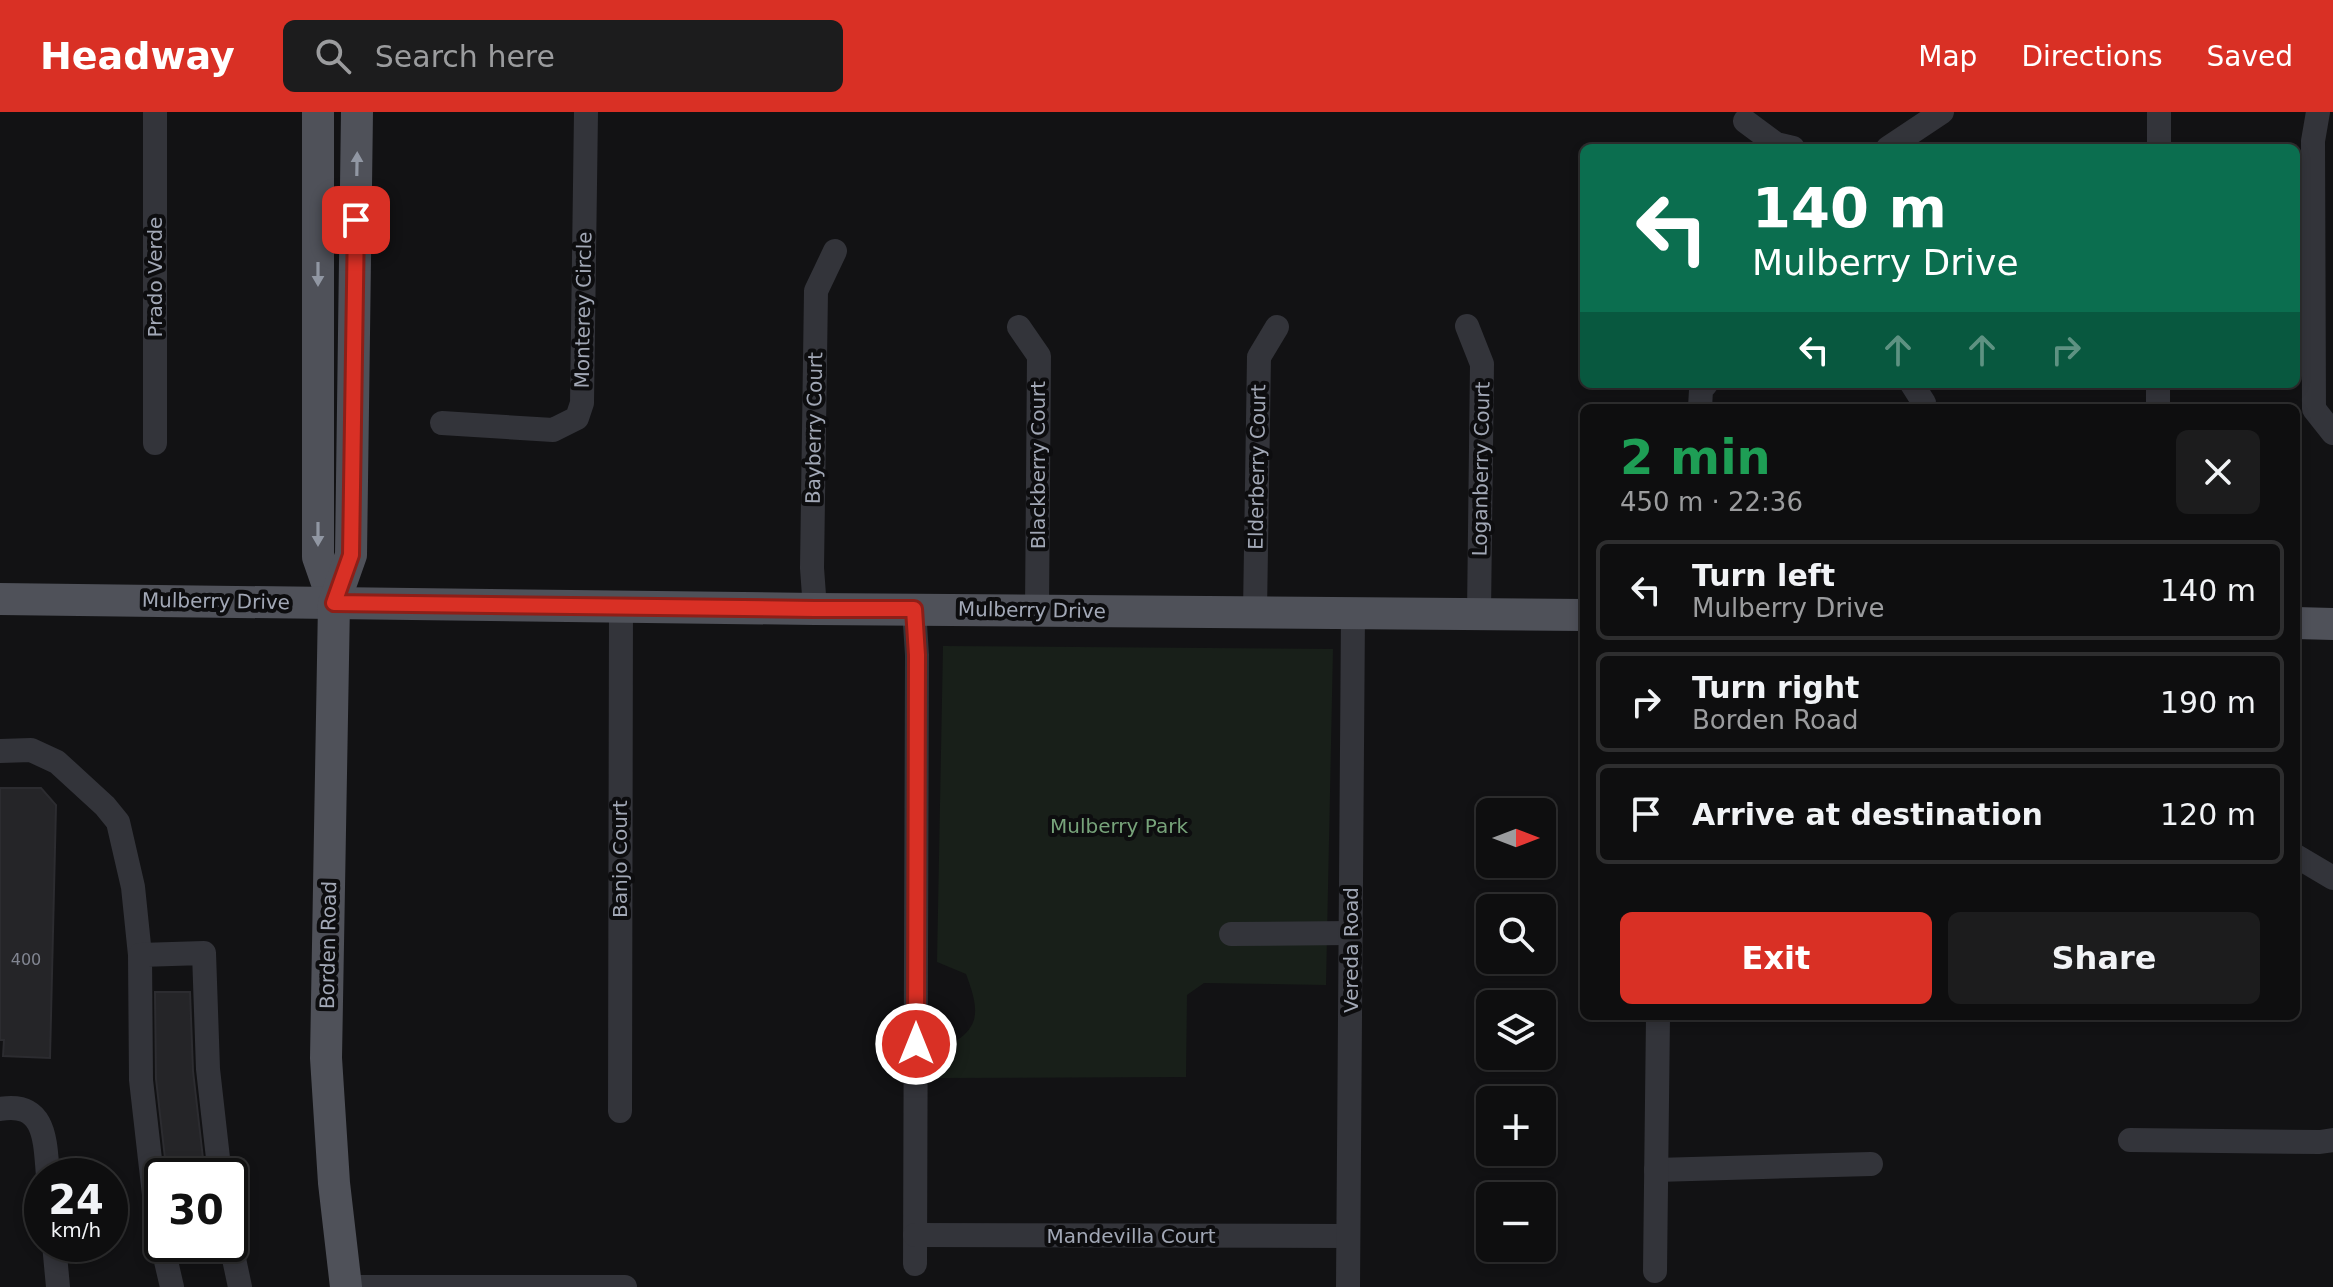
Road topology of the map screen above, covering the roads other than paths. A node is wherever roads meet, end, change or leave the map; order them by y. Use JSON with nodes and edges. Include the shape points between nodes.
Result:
{"nodes":[{"id":1,"x":155,"y":112,"type":"edge"},
{"id":2,"x":318,"y":112,"type":"edge"},
{"id":3,"x":357,"y":112,"type":"edge"},
{"id":4,"x":586,"y":112,"type":"edge"},
{"id":5,"x":1942,"y":112,"type":"edge"},
{"id":6,"x":2159,"y":112,"type":"edge"},
{"id":7,"x":2318,"y":112,"type":"edge"},
{"id":8,"x":1745,"y":121,"type":"dead end"},
{"id":9,"x":1776,"y":144,"type":"edge"},
{"id":10,"x":1894,"y":144,"type":"edge"},
{"id":11,"x":2159,"y":144,"type":"edge"},
{"id":12,"x":835,"y":251,"type":"dead end"},
{"id":13,"x":2305,"y":285,"type":"edge"},
{"id":14,"x":1467,"y":326,"type":"dead end"},
{"id":15,"x":1019,"y":327,"type":"dead end"},
{"id":16,"x":1277,"y":327,"type":"dead end"},
{"id":17,"x":442,"y":423,"type":"dead end"},
{"id":18,"x":2333,"y":433,"type":"edge"},
{"id":19,"x":155,"y":443,"type":"dead end"},
{"id":20,"x":0,"y":599,"type":"edge"},
{"id":21,"x":334,"y":603,"type":"junction"},
{"id":22,"x":621,"y":606,"type":"junction"},
{"id":23,"x":815,"y":609,"type":"junction"},
{"id":24,"x":914,"y":609,"type":"junction"},
{"id":25,"x":1037,"y":610,"type":"junction"},
{"id":26,"x":1255,"y":612,"type":"junction"},
{"id":27,"x":1353,"y":613,"type":"junction"},
{"id":28,"x":1479,"y":614,"type":"junction"},
{"id":29,"x":1580,"y":615,"type":"edge"},
{"id":30,"x":2300,"y":623,"type":"edge"},
{"id":31,"x":2333,"y":624,"type":"edge"},
{"id":32,"x":0,"y":751,"type":"edge"},
{"id":33,"x":2300,"y":858,"type":"edge"},
{"id":34,"x":2333,"y":878,"type":"edge"},
{"id":35,"x":1351,"y":933,"type":"junction"},
{"id":36,"x":1231,"y":934,"type":"dead end"},
{"id":37,"x":140,"y":955,"type":"junction"},
{"id":38,"x":1658,"y":1020,"type":"edge"},
{"id":39,"x":0,"y":1109,"type":"edge"},
{"id":40,"x":620,"y":1111,"type":"dead end"},
{"id":41,"x":2130,"y":1140,"type":"dead end"},
{"id":42,"x":2333,"y":1140,"type":"edge"},
{"id":43,"x":46,"y":1158,"type":"edge"},
{"id":44,"x":150,"y":1158,"type":"edge"},
{"id":45,"x":218,"y":1158,"type":"edge"},
{"id":46,"x":1871,"y":1164,"type":"dead end"},
{"id":47,"x":1656,"y":1170,"type":"junction"},
{"id":48,"x":915,"y":1235,"type":"junction"},
{"id":49,"x":1348,"y":1236,"type":"junction"},
{"id":50,"x":56,"y":1262,"type":"edge"},
{"id":51,"x":166,"y":1262,"type":"edge"},
{"id":52,"x":235,"y":1262,"type":"edge"},
{"id":53,"x":915,"y":1264,"type":"dead end"},
{"id":54,"x":1655,"y":1271,"type":"dead end"},
{"id":55,"x":58,"y":1287,"type":"edge"},
{"id":56,"x":172,"y":1287,"type":"edge"},
{"id":57,"x":240,"y":1287,"type":"edge"},
{"id":58,"x":346,"y":1287,"type":"edge"},
{"id":59,"x":625,"y":1287,"type":"edge"},
{"id":60,"x":1348,"y":1287,"type":"edge"}],
"edges":[{"from":1,"to":19,"type":"street","name":"Prado Verde"},
{"from":2,"to":21,"type":"main road","name":"Borden Road","one_way":true,"via":[[318,557]]},
{"from":21,"to":3,"type":"main road","name":"Borden Road","one_way":true,"via":[[351,555]]},
{"from":4,"to":17,"type":"street","name":"Monterey Circle","via":[[582,403],[577,418],[553,430]]},
{"from":5,"to":10,"type":"street"},
{"from":6,"to":11,"type":"street"},
{"from":7,"to":13,"type":"street"},
{"from":8,"to":9,"type":"street"},
{"from":12,"to":23,"type":"street","name":"Bayberry Court","via":[[816,291]]},
{"from":13,"to":18,"type":"street","via":[[2314,409]]},
{"from":14,"to":28,"type":"street","name":"Loganberry Court","via":[[1482,364]]},
{"from":15,"to":25,"type":"street","name":"Blackberry Court","via":[[1039,356]]},
{"from":16,"to":26,"type":"street","name":"Elderberry Court","via":[[1259,357]]},
{"from":20,"to":21,"type":"main road","name":"Mulberry Drive"},
{"from":21,"to":22,"type":"main road","name":"Mulberry Drive"},
{"from":21,"to":58,"type":"main road","name":"Borden Road","via":[[326,1058]]},
{"from":22,"to":23,"type":"main road","name":"Mulberry Drive"},
{"from":22,"to":40,"type":"street","name":"Banjo Court"},
{"from":23,"to":24,"type":"main road","name":"Mulberry Drive"},
{"from":24,"to":25,"type":"main road","name":"Mulberry Drive"},
{"from":24,"to":48,"type":"street"},
{"from":25,"to":26,"type":"main road","name":"Mulberry Drive"},
{"from":26,"to":27,"type":"main road","name":"Mulberry Drive"},
{"from":27,"to":28,"type":"main road","name":"Mulberry Drive"},
{"from":27,"to":35,"type":"street","name":"Vereda Road"},
{"from":28,"to":29,"type":"main road","name":"Mulberry Drive"},
{"from":30,"to":31,"type":"main road"},
{"from":32,"to":37,"type":"street","via":[[31,750],[57,762],[118,822],[133,887]]},
{"from":33,"to":34,"type":"street"},
{"from":35,"to":36,"type":"street"},
{"from":35,"to":49,"type":"street","name":"Vereda Road"},
{"from":37,"to":44,"type":"street","via":[[141,1080]]},
{"from":37,"to":45,"type":"street","via":[[204,953]]},
{"from":38,"to":47,"type":"street"},
{"from":39,"to":43,"type":"street","via":[[23,1110],[40,1123]]},
{"from":41,"to":42,"type":"street"},
{"from":46,"to":47,"type":"street"},
{"from":47,"to":54,"type":"street"},
{"from":48,"to":49,"type":"street","name":"Mandevilla Court"},
{"from":48,"to":53,"type":"street"},
{"from":49,"to":60,"type":"street","name":"Vereda Road"},
{"from":50,"to":55,"type":"street"},
{"from":51,"to":56,"type":"street"},
{"from":52,"to":57,"type":"street"},
{"from":58,"to":59,"type":"street"}]}
